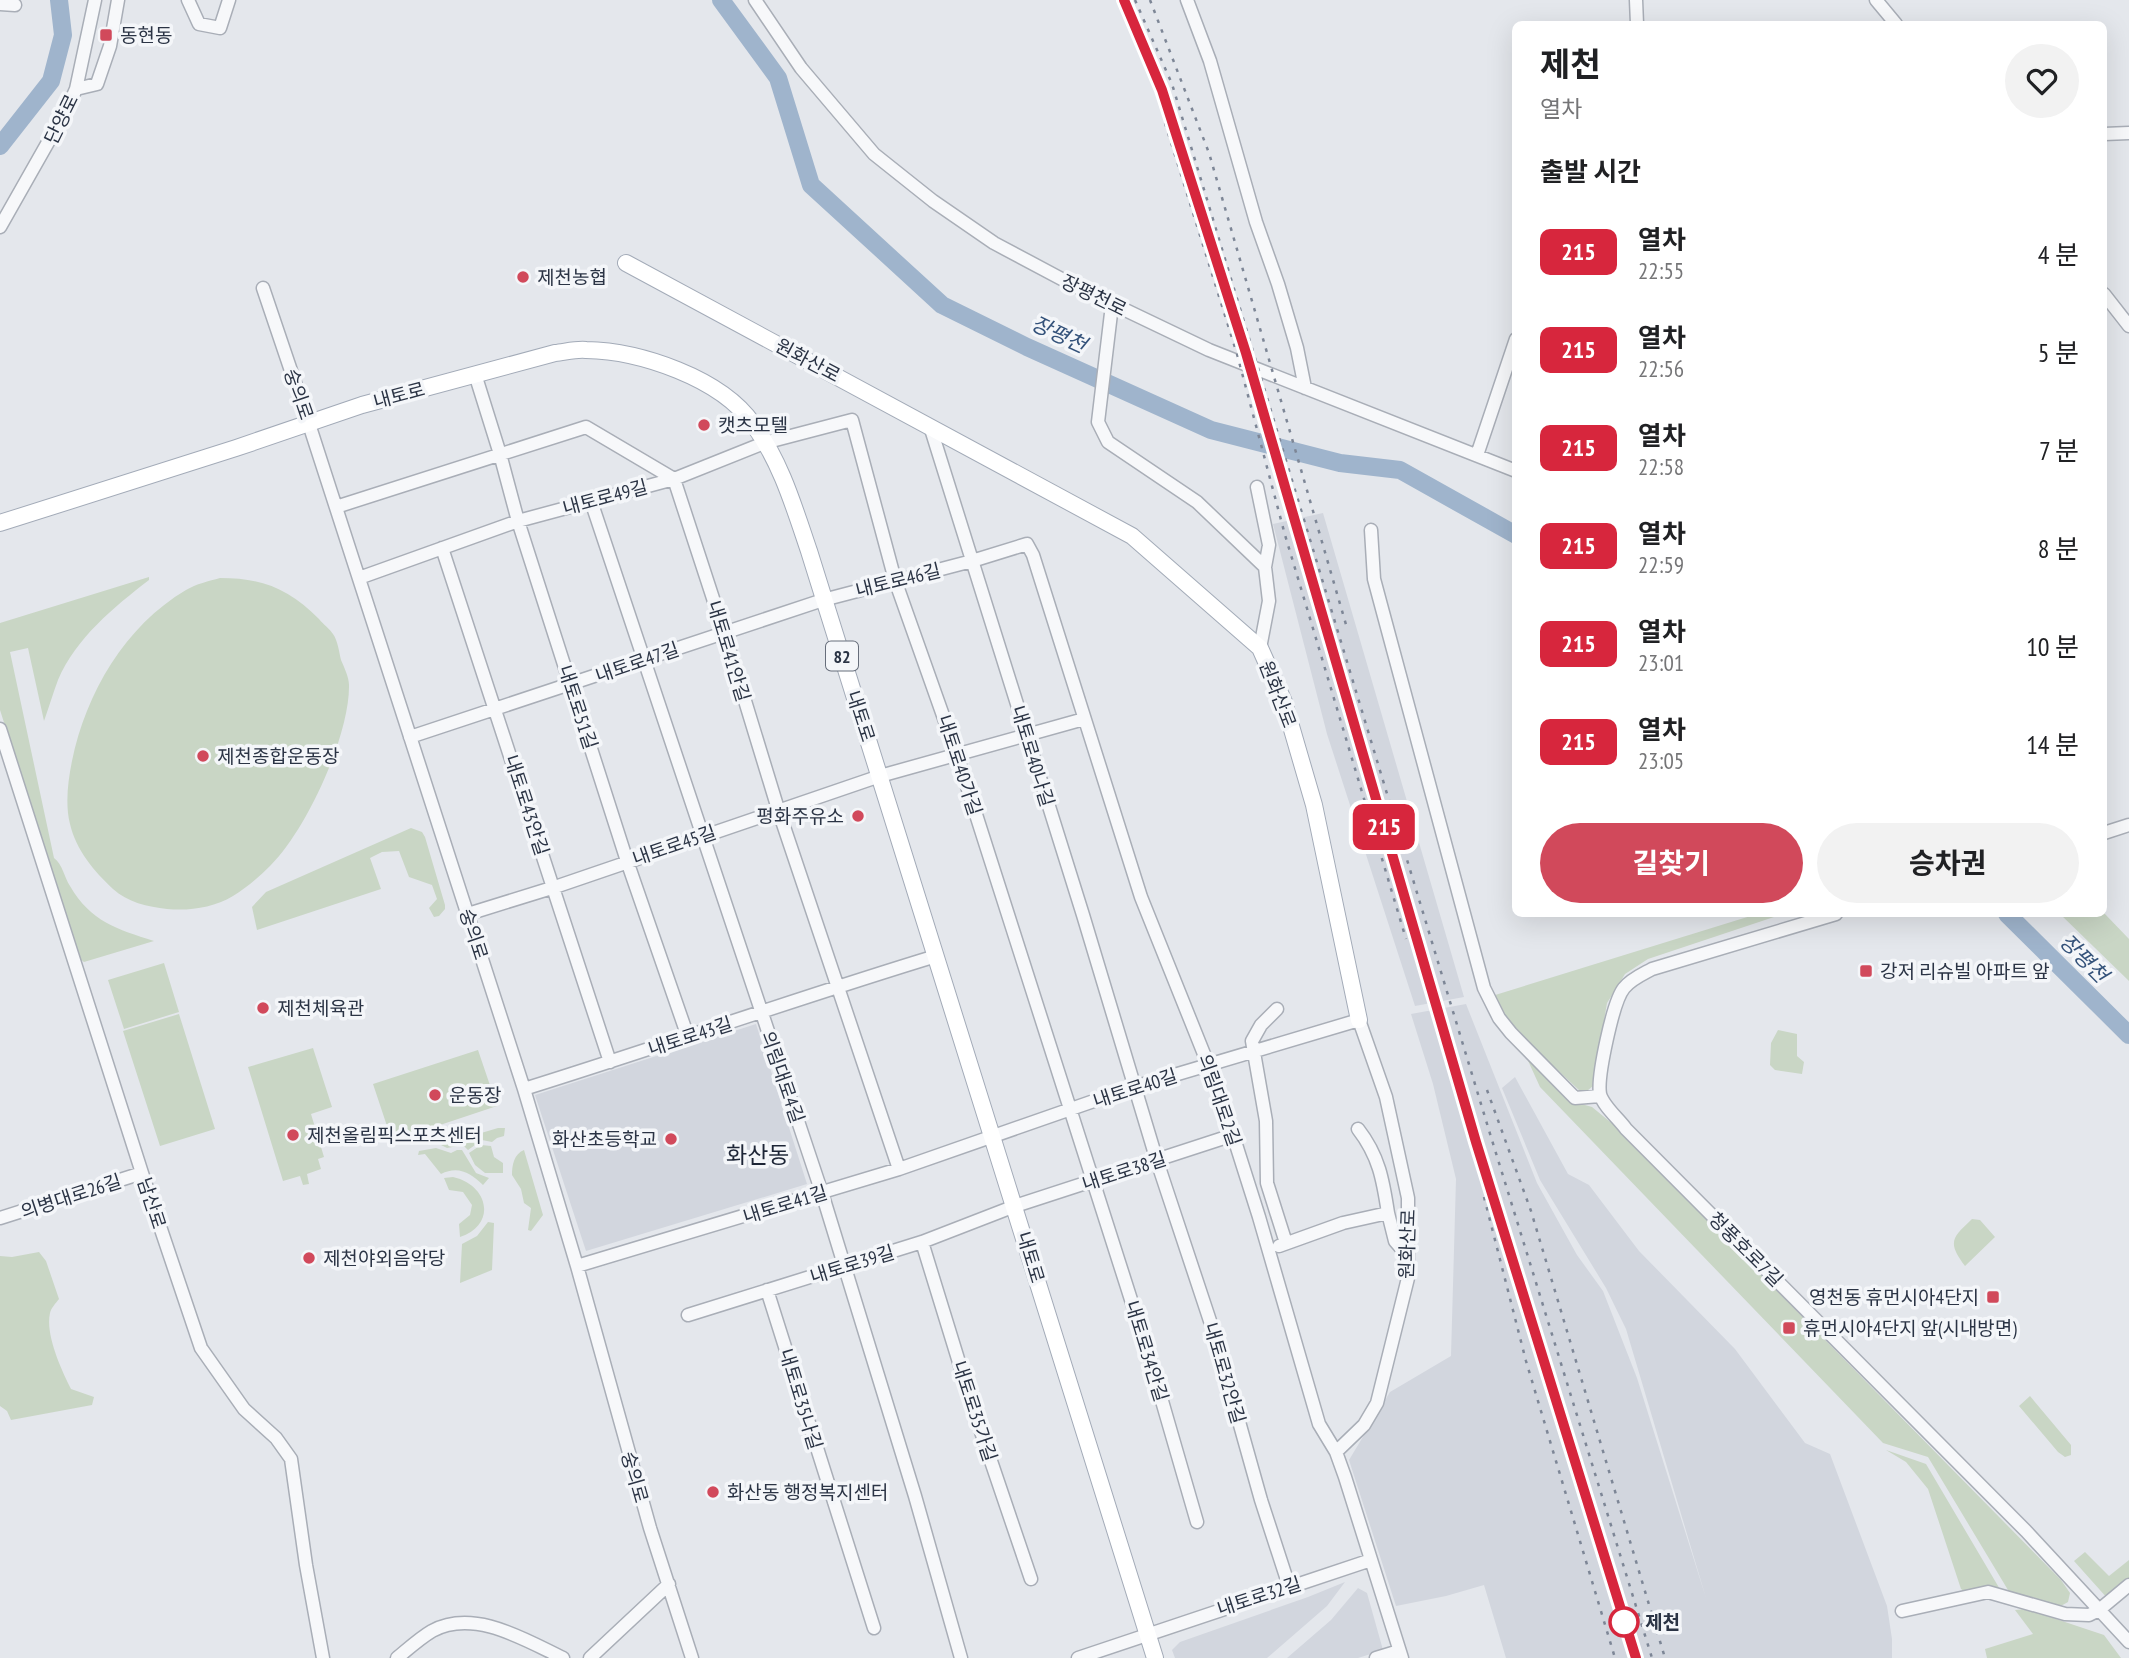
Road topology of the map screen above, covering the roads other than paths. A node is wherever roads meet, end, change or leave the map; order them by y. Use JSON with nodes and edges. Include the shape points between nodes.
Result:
{"nodes":[{"id":1,"x":95,"y":0,"type":"edge"},
{"id":2,"x":118,"y":0,"type":"edge"},
{"id":3,"x":188,"y":0,"type":"edge"},
{"id":4,"x":229,"y":0,"type":"edge"},
{"id":5,"x":755,"y":0,"type":"edge"},
{"id":6,"x":1187,"y":0,"type":"edge"},
{"id":7,"x":1636,"y":0,"type":"edge"},
{"id":8,"x":1876,"y":0,"type":"edge"},
{"id":9,"x":0,"y":4,"type":"edge"},
{"id":10,"x":15,"y":5,"type":"dead end"},
{"id":11,"x":1637,"y":21,"type":"edge"},
{"id":12,"x":1894,"y":21,"type":"edge"},
{"id":13,"x":76,"y":89,"type":"junction"},
{"id":14,"x":2129,"y":133,"type":"edge"},
{"id":15,"x":2107,"y":134,"type":"edge"},
{"id":16,"x":0,"y":227,"type":"edge"},
{"id":17,"x":626,"y":263,"type":"dead end"},
{"id":18,"x":263,"y":288,"type":"dead end"},
{"id":19,"x":2107,"y":298,"type":"edge"},
{"id":20,"x":1112,"y":304,"type":"junction"},
{"id":21,"x":2129,"y":326,"type":"edge"},
{"id":22,"x":1512,"y":351,"type":"edge"},
{"id":23,"x":475,"y":374,"type":"junction"},
{"id":24,"x":1305,"y":388,"type":"junction"},
{"id":25,"x":852,"y":420,"type":"joint"},
{"id":26,"x":309,"y":424,"type":"junction"},
{"id":27,"x":930,"y":426,"type":"junction"},
{"id":28,"x":765,"y":443,"type":"junction"},
{"id":29,"x":500,"y":454,"type":"junction"},
{"id":30,"x":1477,"y":455,"type":"junction"},
{"id":31,"x":1512,"y":469,"type":"edge"},
{"id":32,"x":674,"y":479,"type":"junction"},
{"id":33,"x":1257,"y":487,"type":"dead end"},
{"id":34,"x":592,"y":501,"type":"junction"},
{"id":35,"x":336,"y":507,"type":"junction"},
{"id":36,"x":518,"y":521,"type":"junction"},
{"id":37,"x":0,"y":523,"type":"edge"},
{"id":38,"x":1371,"y":530,"type":"dead end"},
{"id":39,"x":1027,"y":544,"type":"joint"},
{"id":40,"x":442,"y":548,"type":"junction"},
{"id":41,"x":972,"y":561,"type":"junction"},
{"id":42,"x":1265,"y":567,"type":"junction"},
{"id":43,"x":359,"y":578,"type":"junction"},
{"id":44,"x":895,"y":580,"type":"junction"},
{"id":45,"x":823,"y":600,"type":"junction"},
{"id":46,"x":724,"y":632,"type":"junction"},
{"id":47,"x":1260,"y":648,"type":"junction"},
{"id":48,"x":645,"y":659,"type":"junction"},
{"id":49,"x":571,"y":685,"type":"junction"},
{"id":50,"x":496,"y":709,"type":"junction"},
{"id":51,"x":1084,"y":719,"type":"junction"},
{"id":52,"x":0,"y":729,"type":"edge"},
{"id":53,"x":1027,"y":735,"type":"junction"},
{"id":54,"x":410,"y":737,"type":"junction"},
{"id":55,"x":957,"y":755,"type":"junction"},
{"id":56,"x":880,"y":776,"type":"junction"},
{"id":57,"x":778,"y":809,"type":"junction"},
{"id":58,"x":2129,"y":825,"type":"edge"},
{"id":59,"x":2107,"y":832,"type":"edge"},
{"id":60,"x":704,"y":835,"type":"junction"},
{"id":61,"x":627,"y":861,"type":"junction"},
{"id":62,"x":555,"y":887,"type":"junction"},
{"id":63,"x":468,"y":914,"type":"junction"},
{"id":64,"x":1826,"y":917,"type":"edge"},
{"id":65,"x":936,"y":956,"type":"junction"},
{"id":66,"x":837,"y":986,"type":"junction"},
{"id":67,"x":1277,"y":1009,"type":"dead end"},
{"id":68,"x":761,"y":1012,"type":"junction"},
{"id":69,"x":1359,"y":1020,"type":"junction"},
{"id":70,"x":688,"y":1037,"type":"junction"},
{"id":71,"x":1253,"y":1051,"type":"junction"},
{"id":72,"x":610,"y":1062,"type":"junction"},
{"id":73,"x":1208,"y":1064,"type":"junction"},
{"id":74,"x":1134,"y":1087,"type":"junction"},
{"id":75,"x":524,"y":1089,"type":"junction"},
{"id":76,"x":1600,"y":1096,"type":"junction"},
{"id":77,"x":1069,"y":1110,"type":"junction"},
{"id":78,"x":1358,"y":1129,"type":"dead end"},
{"id":79,"x":1233,"y":1135,"type":"junction"},
{"id":80,"x":992,"y":1136,"type":"junction"},
{"id":81,"x":1157,"y":1161,"type":"junction"},
{"id":82,"x":899,"y":1169,"type":"junction"},
{"id":83,"x":142,"y":1173,"type":"junction"},
{"id":84,"x":1093,"y":1181,"type":"junction"},
{"id":85,"x":822,"y":1193,"type":"junction"},
{"id":86,"x":1015,"y":1206,"type":"junction"},
{"id":87,"x":1388,"y":1213,"type":"junction"},
{"id":88,"x":0,"y":1218,"type":"edge"},
{"id":89,"x":922,"y":1242,"type":"junction"},
{"id":90,"x":1286,"y":1243,"type":"junction"},
{"id":91,"x":1269,"y":1250,"type":"junction"},
{"id":92,"x":1408,"y":1256,"type":"junction"},
{"id":93,"x":577,"y":1266,"type":"junction"},
{"id":94,"x":845,"y":1266,"type":"junction"},
{"id":95,"x":767,"y":1290,"type":"junction"},
{"id":96,"x":688,"y":1315,"type":"dead end"},
{"id":97,"x":1336,"y":1452,"type":"junction"},
{"id":98,"x":1197,"y":1522,"type":"dead end"},
{"id":99,"x":1371,"y":1560,"type":"junction"},
{"id":100,"x":1031,"y":1579,"type":"dead end"},
{"id":101,"x":669,"y":1584,"type":"junction"},
{"id":102,"x":2129,"y":1585,"type":"edge"},
{"id":103,"x":1289,"y":1586,"type":"junction"},
{"id":104,"x":2099,"y":1610,"type":"junction"},
{"id":105,"x":1902,"y":1611,"type":"dead end"},
{"id":106,"x":874,"y":1628,"type":"dead end"},
{"id":107,"x":1148,"y":1633,"type":"junction"},
{"id":108,"x":2129,"y":1642,"type":"edge"},
{"id":109,"x":1400,"y":1654,"type":"edge"},
{"id":110,"x":323,"y":1658,"type":"edge"},
{"id":111,"x":397,"y":1658,"type":"edge"},
{"id":112,"x":563,"y":1658,"type":"edge"},
{"id":113,"x":590,"y":1658,"type":"edge"},
{"id":114,"x":692,"y":1658,"type":"edge"},
{"id":115,"x":961,"y":1658,"type":"edge"},
{"id":116,"x":1078,"y":1658,"type":"edge"},
{"id":117,"x":1156,"y":1658,"type":"edge"},
{"id":118,"x":1376,"y":1658,"type":"edge"}],
"edges":[{"from":1,"to":13,"type":"street","name":"단양로"},
{"from":2,"to":13,"type":"street","via":[[97,84]]},
{"from":3,"to":4,"type":"street","via":[[198,24],[220,28]]},
{"from":5,"to":20,"type":"street","name":"장평천로","via":[[802,68],[874,154],[995,243]]},
{"from":6,"to":24,"type":"street","via":[[1278,284]]},
{"from":7,"to":11,"type":"street"},
{"from":8,"to":12,"type":"street"},
{"from":9,"to":10,"type":"street"},
{"from":13,"to":16,"type":"street","name":"단양로"},
{"from":14,"to":15,"type":"street"},
{"from":17,"to":27,"type":"main road","name":"원화산로"},
{"from":18,"to":26,"type":"street","name":"숭의로"},
{"from":19,"to":21,"type":"street"},
{"from":20,"to":24,"type":"street","name":"장평천로"},
{"from":20,"to":42,"type":"street","via":[[1098,422],[1108,442],[1197,502]]},
{"from":22,"to":30,"type":"street"},
{"from":23,"to":26,"type":"main road","name":"내토로","number":"82"},
{"from":23,"to":28,"type":"main road","name":"내토로","number":"82","via":[[555,353],[585,349],[622,354],[703,382],[752,422]]},
{"from":23,"to":29,"type":"street","name":"내토로51길"},
{"from":24,"to":30,"type":"street","name":"장평천로"},
{"from":25,"to":28,"type":"street","name":"내토로49길"},
{"from":25,"to":44,"type":"street","name":"내토로40가길"},
{"from":26,"to":35,"type":"street","name":"숭의로"},
{"from":26,"to":37,"type":"main road","name":"내토로","number":"82"},
{"from":27,"to":41,"type":"street","name":"내토로40나길"},
{"from":27,"to":47,"type":"main road","name":"원화산로","via":[[1132,536]]},
{"from":28,"to":32,"type":"street","name":"내토로49길"},
{"from":28,"to":45,"type":"main road","name":"내토로","number":"82","via":[[787,486]]},
{"from":29,"to":32,"type":"street","via":[[586,427]]},
{"from":29,"to":35,"type":"street"},
{"from":29,"to":36,"type":"street","name":"내토로51길"},
{"from":30,"to":31,"type":"street","name":"장평천로"},
{"from":32,"to":34,"type":"street","name":"내토로49길"},
{"from":32,"to":46,"type":"street","name":"내토로41안길"},
{"from":33,"to":42,"type":"street","via":[[1269,545]]},
{"from":34,"to":36,"type":"street","name":"내토로49길"},
{"from":34,"to":48,"type":"street","name":"의림대로4길"},
{"from":35,"to":43,"type":"street","name":"숭의로"},
{"from":36,"to":40,"type":"street","name":"내토로49길"},
{"from":36,"to":49,"type":"street","name":"내토로51길"},
{"from":38,"to":76,"type":"street","via":[[1374,579],[1484,988],[1511,1033],[1575,1098]]},
{"from":39,"to":41,"type":"street","name":"내토로46길"},
{"from":39,"to":51,"type":"street","name":"의림대로2길"},
{"from":40,"to":43,"type":"street","name":"내토로49길"},
{"from":40,"to":50,"type":"street","name":"내토로43안길"},
{"from":41,"to":44,"type":"street","name":"내토로46길"},
{"from":41,"to":53,"type":"street","name":"내토로40나길"},
{"from":42,"to":47,"type":"street","via":[[1269,601]]},
{"from":43,"to":54,"type":"street","name":"숭의로"},
{"from":44,"to":45,"type":"street","name":"내토로46길"},
{"from":44,"to":55,"type":"street","name":"내토로40가길"},
{"from":45,"to":46,"type":"street","name":"내토로47길"},
{"from":45,"to":56,"type":"main road","name":"내토로","number":"82"},
{"from":46,"to":48,"type":"street","name":"내토로47길"},
{"from":46,"to":57,"type":"street","name":"내토로41안길"},
{"from":47,"to":69,"type":"main road","name":"원화산로","via":[[1284,702],[1314,805]]},
{"from":48,"to":49,"type":"street","name":"내토로47길"},
{"from":48,"to":60,"type":"street","name":"의림대로4길"},
{"from":49,"to":50,"type":"street","name":"내토로47길"},
{"from":49,"to":61,"type":"street","name":"내토로51길"},
{"from":50,"to":54,"type":"street","name":"내토로47길"},
{"from":50,"to":62,"type":"street","name":"내토로43안길"},
{"from":51,"to":53,"type":"street","name":"내토로45길"},
{"from":51,"to":73,"type":"street","name":"의림대로2길","via":[[1141,897]]},
{"from":52,"to":83,"type":"street","name":"남산로"},
{"from":53,"to":55,"type":"street","name":"내토로45길"},
{"from":53,"to":74,"type":"street","name":"내토로40나길"},
{"from":54,"to":63,"type":"street","name":"숭의로"},
{"from":55,"to":56,"type":"street","name":"내토로45길"},
{"from":55,"to":77,"type":"street","name":"내토로40가길"},
{"from":56,"to":57,"type":"street","name":"내토로45길"},
{"from":56,"to":65,"type":"main road","name":"내토로","number":"82"},
{"from":57,"to":60,"type":"street","name":"내토로45길"},
{"from":57,"to":66,"type":"street","name":"내토로41안길"},
{"from":58,"to":59,"type":"street"},
{"from":60,"to":61,"type":"street","name":"내토로45길"},
{"from":60,"to":68,"type":"street","name":"의림대로4길"},
{"from":61,"to":62,"type":"street","name":"내토로45길"},
{"from":61,"to":70,"type":"street","name":"내토로51길"},
{"from":62,"to":63,"type":"street","name":"내토로45길"},
{"from":62,"to":72,"type":"street","name":"내토로43안길"},
{"from":63,"to":75,"type":"street","name":"숭의로"},
{"from":64,"to":76,"type":"street","via":[[1652,969],[1636,978],[1617,1002]]},
{"from":65,"to":66,"type":"street","name":"내토로43길"},
{"from":65,"to":80,"type":"main road","name":"내토로","number":"82"},
{"from":66,"to":68,"type":"street","name":"내토로43길"},
{"from":66,"to":82,"type":"street","name":"내토로41안길"},
{"from":67,"to":71,"type":"street","via":[[1254,1034]]},
{"from":68,"to":70,"type":"street","name":"내토로43길"},
{"from":68,"to":85,"type":"street","name":"의림대로4길"},
{"from":69,"to":71,"type":"street","name":"내토로40길"},
{"from":69,"to":92,"type":"street","name":"원화산로","via":[[1386,1097],[1408,1198]]},
{"from":70,"to":72,"type":"street","name":"내토로43길"},
{"from":71,"to":73,"type":"street","name":"내토로40길"},
{"from":71,"to":90,"type":"street","via":[[1267,1130],[1267,1182]]},
{"from":72,"to":75,"type":"street","name":"내토로43길"},
{"from":73,"to":74,"type":"street","name":"내토로40길"},
{"from":73,"to":79,"type":"street","name":"의림대로2길"},
{"from":74,"to":77,"type":"street","name":"내토로40길"},
{"from":74,"to":81,"type":"street","name":"내토로40나길"},
{"from":75,"to":93,"type":"street","name":"숭의로"},
{"from":76,"to":104,"type":"street","name":"청풍호로7길","via":[[1626,1129],[1936,1439]]},
{"from":77,"to":80,"type":"street","name":"내토로40길"},
{"from":77,"to":84,"type":"street","name":"내토로40가길"},
{"from":78,"to":87,"type":"street","via":[[1378,1163]]},
{"from":79,"to":81,"type":"street","name":"내토로38길"},
{"from":79,"to":91,"type":"street","name":"의림대로2길"},
{"from":80,"to":82,"type":"street","name":"내토로41길"},
{"from":80,"to":86,"type":"main road","name":"내토로","number":"82"},
{"from":81,"to":84,"type":"street","name":"내토로38길"},
{"from":81,"to":103,"type":"street","name":"내토로32안길"},
{"from":82,"to":85,"type":"street","name":"내토로41길"},
{"from":83,"to":88,"type":"street","name":"의병대로26길"},
{"from":83,"to":110,"type":"street","name":"남산로","via":[[201,1348],[244,1409],[291,1459]]},
{"from":84,"to":86,"type":"street","name":"내토로38길"},
{"from":84,"to":98,"type":"street","name":"내토로34안길"},
{"from":85,"to":93,"type":"street","name":"내토로41길"},
{"from":85,"to":94,"type":"street","name":"의림대로4길"},
{"from":86,"to":89,"type":"street","name":"내토로39길"},
{"from":86,"to":107,"type":"main road","name":"내토로","number":"82"},
{"from":87,"to":90,"type":"street"},
{"from":87,"to":92,"type":"street","via":[[1395,1241]]},
{"from":89,"to":94,"type":"street","name":"내토로39길"},
{"from":89,"to":100,"type":"street","name":"내토로35가길"},
{"from":90,"to":91,"type":"street"},
{"from":91,"to":97,"type":"street","name":"의림대로2길","via":[[1319,1424]]},
{"from":92,"to":97,"type":"street","name":"원화산로","via":[[1408,1279],[1377,1403],[1364,1424]]},
{"from":93,"to":101,"type":"street","name":"숭의로"},
{"from":94,"to":95,"type":"street","name":"내토로39길"},
{"from":94,"to":115,"type":"street","name":"의림대로4길"},
{"from":95,"to":96,"type":"street","name":"내토로39길"},
{"from":95,"to":106,"type":"street","name":"내토로35나길"},
{"from":97,"to":99,"type":"street","name":"의림대로2길"},
{"from":99,"to":103,"type":"street","name":"내토로32길"},
{"from":99,"to":109,"type":"street","name":"의림대로2길"},
{"from":101,"to":113,"type":"street"},
{"from":101,"to":114,"type":"street","name":"숭의로"},
{"from":102,"to":104,"type":"street"},
{"from":103,"to":107,"type":"street","name":"내토로32길"},
{"from":104,"to":105,"type":"street","via":[[2089,1615],[2065,1614],[1988,1592]]},
{"from":104,"to":108,"type":"street","name":"청풍호로7길"},
{"from":107,"to":116,"type":"street","name":"내토로32길"},
{"from":107,"to":117,"type":"main road","name":"내토로","number":"82"},
{"from":109,"to":118,"type":"street"},
{"from":111,"to":112,"type":"street","via":[[430,1632],[462,1623],[508,1633]]}]}
